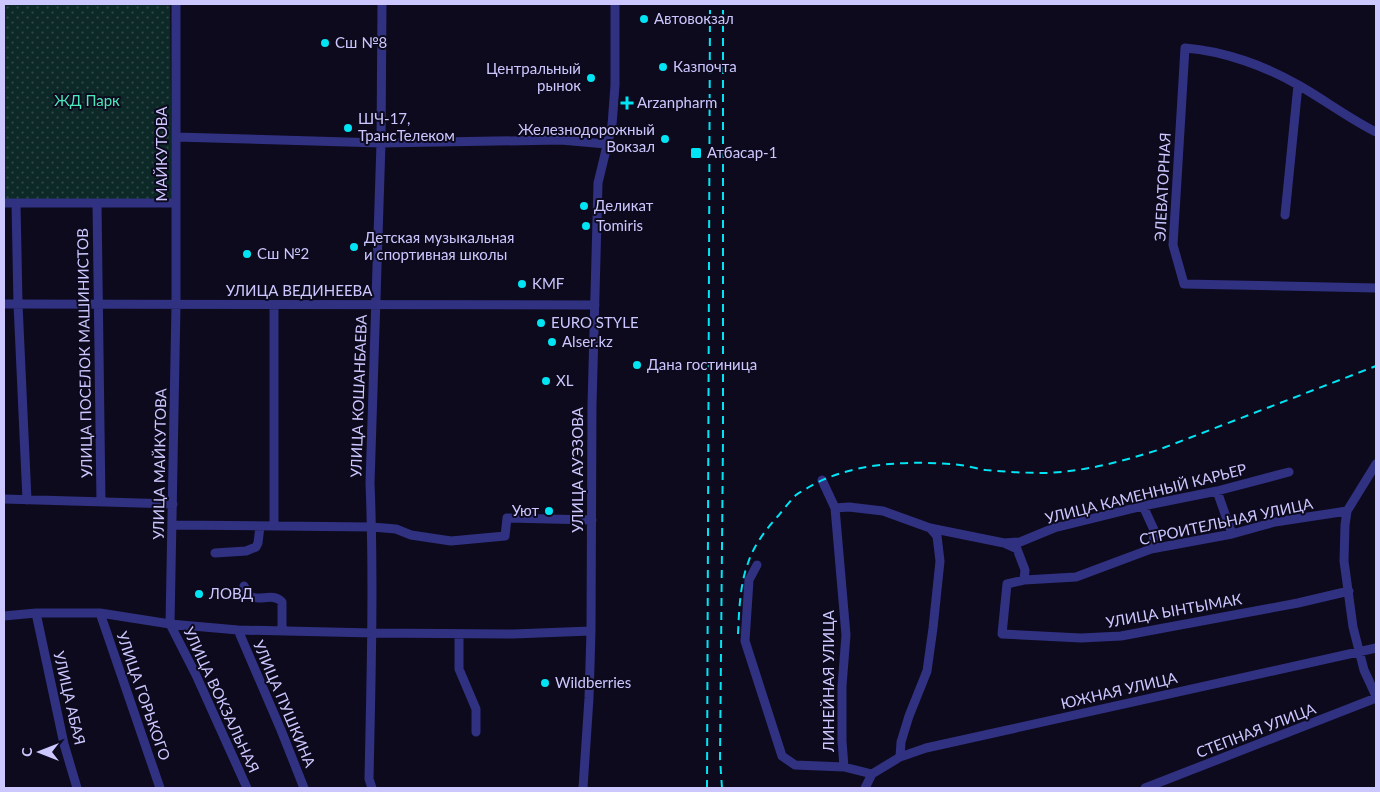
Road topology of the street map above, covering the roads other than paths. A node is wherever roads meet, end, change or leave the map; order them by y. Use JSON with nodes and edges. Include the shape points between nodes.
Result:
{"nodes":[{"id":1,"x":176,"y":4,"type":"edge"},
{"id":2,"x":382,"y":4,"type":"edge"},
{"id":3,"x":615,"y":4,"type":"edge"},
{"id":4,"x":1298,"y":85,"type":"junction"},
{"id":5,"x":1376,"y":132,"type":"edge"},
{"id":6,"x":176,"y":137,"type":"junction"},
{"id":7,"x":381,"y":143,"type":"junction"},
{"id":8,"x":606,"y":144,"type":"junction"},
{"id":9,"x":4,"y":203,"type":"edge"},
{"id":10,"x":16,"y":203,"type":"junction"},
{"id":11,"x":97,"y":203,"type":"junction"},
{"id":12,"x":176,"y":203,"type":"junction"},
{"id":13,"x":1285,"y":215,"type":"dead end"},
{"id":14,"x":1376,"y":288,"type":"edge"},
{"id":15,"x":4,"y":304,"type":"edge"},
{"id":16,"x":18,"y":304,"type":"junction"},
{"id":17,"x":376,"y":304,"type":"junction"},
{"id":18,"x":98,"y":305,"type":"junction"},
{"id":19,"x":176,"y":305,"type":"junction"},
{"id":20,"x":274,"y":305,"type":"junction"},
{"id":21,"x":595,"y":305,"type":"junction"},
{"id":22,"x":1376,"y":464,"type":"edge"},
{"id":23,"x":1289,"y":472,"type":"dead end"},
{"id":24,"x":822,"y":480,"type":"dead end"},
{"id":25,"x":1217,"y":491,"type":"junction"},
{"id":26,"x":4,"y":499,"type":"edge"},
{"id":27,"x":27,"y":500,"type":"junction"},
{"id":28,"x":101,"y":502,"type":"junction"},
{"id":29,"x":173,"y":504,"type":"junction"},
{"id":30,"x":1143,"y":506,"type":"junction"},
{"id":31,"x":835,"y":508,"type":"junction"},
{"id":32,"x":1347,"y":511,"type":"junction"},
{"id":33,"x":592,"y":520,"type":"junction"},
{"id":34,"x":172,"y":525,"type":"junction"},
{"id":35,"x":260,"y":526,"type":"junction"},
{"id":36,"x":274,"y":526,"type":"junction"},
{"id":37,"x":372,"y":527,"type":"junction"},
{"id":38,"x":930,"y":528,"type":"junction"},
{"id":39,"x":1232,"y":534,"type":"junction"},
{"id":40,"x":1004,"y":543,"type":"junction"},
{"id":41,"x":1152,"y":549,"type":"junction"},
{"id":42,"x":215,"y":553,"type":"dead end"},
{"id":43,"x":757,"y":565,"type":"dead end"},
{"id":44,"x":1024,"y":580,"type":"junction"},
{"id":45,"x":244,"y":586,"type":"dead end"},
{"id":46,"x":1349,"y":591,"type":"junction"},
{"id":47,"x":36,"y":614,"type":"junction"},
{"id":48,"x":100,"y":614,"type":"junction"},
{"id":49,"x":4,"y":616,"type":"edge"},
{"id":50,"x":170,"y":624,"type":"junction"},
{"id":51,"x":238,"y":630,"type":"junction"},
{"id":52,"x":282,"y":631,"type":"junction"},
{"id":53,"x":591,"y":631,"type":"junction"},
{"id":54,"x":373,"y":633,"type":"junction"},
{"id":55,"x":459,"y":634,"type":"junction"},
{"id":56,"x":1376,"y":648,"type":"edge"},
{"id":57,"x":1359,"y":651,"type":"junction"},
{"id":58,"x":1376,"y":697,"type":"edge"},
{"id":59,"x":476,"y":732,"type":"dead end"},
{"id":60,"x":900,"y":758,"type":"junction"},
{"id":61,"x":844,"y":767,"type":"junction"},
{"id":62,"x":872,"y":774,"type":"junction"},
{"id":63,"x":77,"y":788,"type":"edge"},
{"id":64,"x":160,"y":788,"type":"edge"},
{"id":65,"x":247,"y":788,"type":"edge"},
{"id":66,"x":304,"y":788,"type":"edge"},
{"id":67,"x":372,"y":788,"type":"edge"},
{"id":68,"x":582,"y":788,"type":"edge"},
{"id":69,"x":865,"y":788,"type":"edge"},
{"id":70,"x":1145,"y":788,"type":"edge"}],
"edges":[{"from":1,"to":6,"type":"street","name":"МАЙКУТОВА"},
{"from":2,"to":7,"type":"street","name":"УЛИЦА КОШАНБАЕВА"},
{"from":3,"to":8,"type":"street","name":"УЛИЦА АУЭЗОВА","via":[[615,84],[612,125]]},
{"from":4,"to":5,"type":"street"},
{"from":4,"to":13,"type":"street"},
{"from":4,"to":14,"type":"street","name":"ЭЛЕВАТОРНАЯ","via":[[1257,65],[1203,49],[1184,48],[1173,245],[1184,284]]},
{"from":6,"to":7,"type":"street"},
{"from":6,"to":12,"type":"street","name":"МАЙКУТОВА"},
{"from":7,"to":8,"type":"street","via":[[561,140]]},
{"from":7,"to":17,"type":"street","name":"УЛИЦА КОШАНБАЕВА"},
{"from":8,"to":21,"type":"street","name":"УЛИЦА АУЭЗОВА","via":[[598,183]]},
{"from":9,"to":10,"type":"street"},
{"from":10,"to":11,"type":"street"},
{"from":10,"to":16,"type":"street"},
{"from":11,"to":12,"type":"street"},
{"from":11,"to":18,"type":"street","name":"УЛИЦА ПОСЕЛОК МАШИНИСТОВ"},
{"from":12,"to":19,"type":"street","name":"МАЙКУТОВА"},
{"from":15,"to":16,"type":"street","name":"УЛИЦА ВЕДИНЕЕВА"},
{"from":16,"to":18,"type":"street","name":"УЛИЦА ВЕДИНЕЕВА"},
{"from":16,"to":27,"type":"street"},
{"from":17,"to":20,"type":"street","name":"УЛИЦА ВЕДИНЕЕВА"},
{"from":17,"to":21,"type":"street","name":"УЛИЦА ВЕДИНЕЕВА"},
{"from":17,"to":37,"type":"street","name":"УЛИЦА КОШАНБАЕВА","via":[[371,422]]},
{"from":18,"to":19,"type":"street","name":"УЛИЦА ВЕДИНЕЕВА"},
{"from":18,"to":28,"type":"street","name":"УЛИЦА ПОСЕЛОК МАШИНИСТОВ"},
{"from":19,"to":20,"type":"street","name":"УЛИЦА ВЕДИНЕЕВА"},
{"from":19,"to":29,"type":"street","name":"УЛИЦА МАЙКУТОВА"},
{"from":20,"to":36,"type":"street"},
{"from":21,"to":33,"type":"street","name":"УЛИЦА АУЭЗОВА"},
{"from":22,"to":32,"type":"street"},
{"from":23,"to":25,"type":"street","name":"УЛИЦА КАМЕННЫЙ КАРЬЕР"},
{"from":24,"to":31,"type":"street","name":"ЛИНЕЙНАЯ УЛИЦА"},
{"from":25,"to":30,"type":"street","name":"УЛИЦА КАМЕННЫЙ КАРЬЕР"},
{"from":25,"to":39,"type":"street"},
{"from":26,"to":27,"type":"street"},
{"from":27,"to":28,"type":"street"},
{"from":28,"to":29,"type":"street"},
{"from":29,"to":34,"type":"street","name":"УЛИЦА МАЙКУТОВА"},
{"from":30,"to":40,"type":"street","name":"УЛИЦА КАМЕННЫЙ КАРЬЕР","via":[[1054,528],[1020,542]]},
{"from":30,"to":41,"type":"street","via":[[1155,532]]},
{"from":31,"to":38,"type":"street","name":"УЛИЦА КАМЕННЫЙ КАРЬЕР","via":[[883,512]]},
{"from":31,"to":61,"type":"street","name":"ЛИНЕЙНАЯ УЛИЦА","via":[[846,635],[842,686]]},
{"from":32,"to":39,"type":"street","name":"СТРОИТЕЛЬНАЯ УЛИЦА","via":[[1275,522]]},
{"from":32,"to":46,"type":"street","via":[[1344,561]]},
{"from":33,"to":37,"type":"street","via":[[506,518],[505,536],[451,541]]},
{"from":33,"to":53,"type":"street","name":"УЛИЦА АУЭЗОВА"},
{"from":34,"to":35,"type":"street"},
{"from":34,"to":50,"type":"street","name":"УЛИЦА МАЙКУТОВА"},
{"from":35,"to":36,"type":"street"},
{"from":35,"to":42,"type":"street","via":[[256,547],[246,551]]},
{"from":36,"to":37,"type":"street"},
{"from":37,"to":54,"type":"street","name":"УЛИЦА КОШАНБАЕВА"},
{"from":38,"to":40,"type":"street","name":"УЛИЦА КАМЕННЫЙ КАРЬЕР"},
{"from":38,"to":60,"type":"street","via":[[938,536],[940,561],[928,671],[909,716]]},
{"from":39,"to":41,"type":"street","name":"СТРОИТЕЛЬНАЯ УЛИЦА"},
{"from":40,"to":44,"type":"street","via":[[1017,549],[1025,570]]},
{"from":41,"to":44,"type":"street","name":"СТРОИТЕЛЬНАЯ УЛИЦА","via":[[1076,577]]},
{"from":43,"to":61,"type":"street","via":[[749,580],[745,641],[782,756],[794,765]]},
{"from":44,"to":46,"type":"street","name":"УЛИЦА ЫНТЫМАК","via":[[1007,584],[1002,634],[1081,638],[1121,636]]},
{"from":45,"to":52,"type":"street","via":[[252,597],[282,602]]},
{"from":46,"to":57,"type":"street"},
{"from":47,"to":48,"type":"street"},
{"from":47,"to":49,"type":"street"},
{"from":47,"to":63,"type":"street","name":"УЛИЦА АБАЯ","via":[[64,744]]},
{"from":48,"to":50,"type":"street"},
{"from":48,"to":64,"type":"street","name":"УЛИЦА ГОРЬКОГО"},
{"from":50,"to":51,"type":"street"},
{"from":50,"to":65,"type":"street","name":"УЛИЦА ВОКЗАЛЬНАЯ"},
{"from":51,"to":52,"type":"street"},
{"from":51,"to":66,"type":"street","name":"УЛИЦА ПУШКИНА"},
{"from":52,"to":54,"type":"street"},
{"from":53,"to":55,"type":"street"},
{"from":53,"to":68,"type":"street","name":"УЛИЦА АУЭЗОВА"},
{"from":54,"to":55,"type":"street"},
{"from":54,"to":67,"type":"street","name":"УЛИЦА КОШАНБАЕВА","via":[[368,779]]},
{"from":55,"to":59,"type":"street","via":[[459,669],[476,710]]},
{"from":56,"to":57,"type":"street","name":"ЮЖНАЯ УЛИЦА"},
{"from":57,"to":58,"type":"street"},
{"from":57,"to":60,"type":"street","name":"ЮЖНАЯ УЛИЦА","via":[[936,745]]},
{"from":58,"to":70,"type":"street","name":"СТЕПНАЯ УЛИЦА"},
{"from":60,"to":62,"type":"street","name":"ЮЖНАЯ УЛИЦА"},
{"from":61,"to":62,"type":"street","name":"ЛИНЕЙНАЯ УЛИЦА"},
{"from":62,"to":69,"type":"street"}]}
